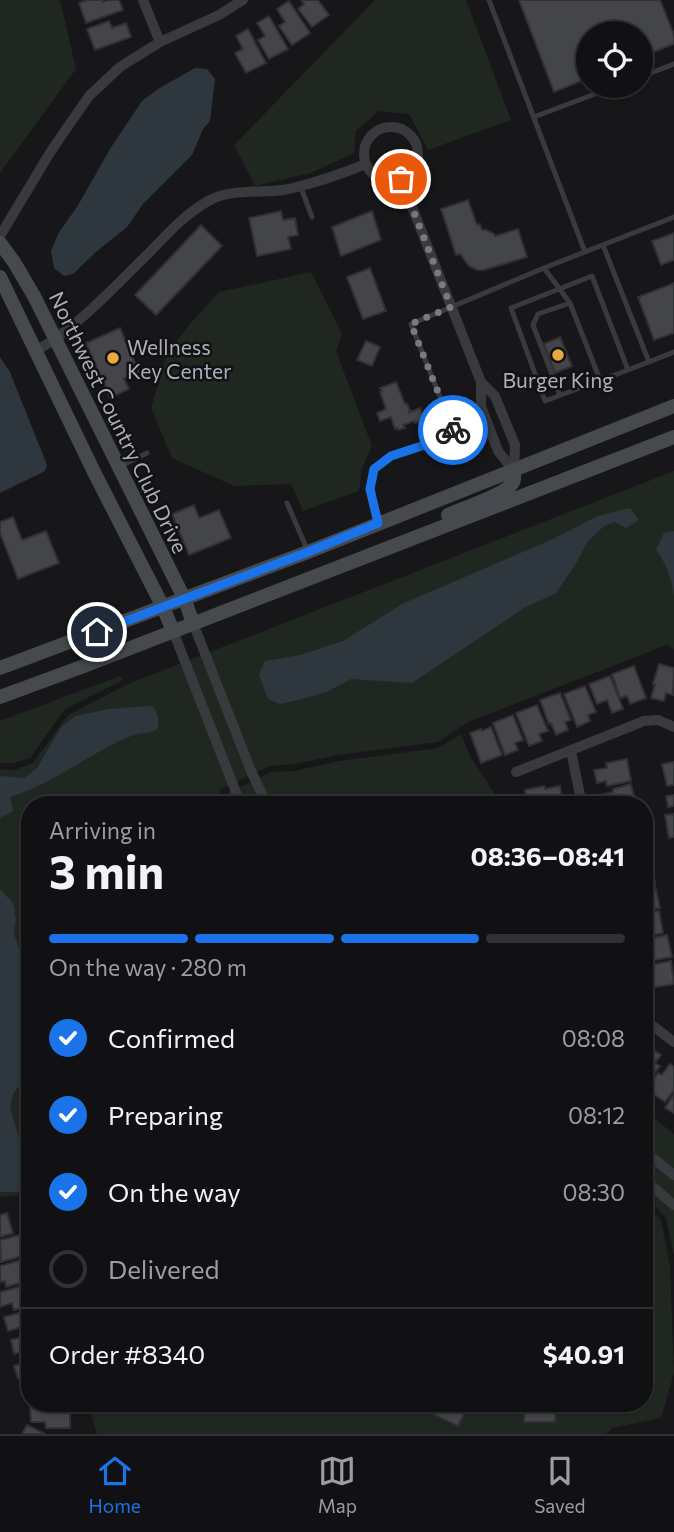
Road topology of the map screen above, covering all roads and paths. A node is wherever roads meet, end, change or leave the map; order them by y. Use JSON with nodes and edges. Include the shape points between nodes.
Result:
{"nodes":[{"id":1,"x":143,"y":0,"type":"edge"},
{"id":2,"x":243,"y":0,"type":"edge"},
{"id":3,"x":489,"y":0,"type":"edge"},
{"id":4,"x":160,"y":42,"type":"junction"},
{"id":5,"x":674,"y":64,"type":"edge"},
{"id":6,"x":653,"y":72,"type":"edge"},
{"id":7,"x":584,"y":98,"type":"edge"},
{"id":8,"x":534,"y":117,"type":"junction"},
{"id":9,"x":366,"y":164,"type":"junction"},
{"id":10,"x":401,"y":179,"type":"junction"},
{"id":11,"x":300,"y":185,"type":"junction"},
{"id":12,"x":312,"y":217,"type":"dead end"},
{"id":13,"x":674,"y":218,"type":"edge"},
{"id":14,"x":0,"y":236,"type":"edge"},
{"id":15,"x":0,"y":243,"type":"edge"},
{"id":16,"x":603,"y":245,"type":"junction"},
{"id":17,"x":585,"y":252,"type":"junction"},
{"id":18,"x":544,"y":268,"type":"junction"},
{"id":19,"x":0,"y":277,"type":"edge"},
{"id":20,"x":559,"y":288,"type":"junction"},
{"id":21,"x":570,"y":303,"type":"junction"},
{"id":22,"x":451,"y":307,"type":"junction"},
{"id":23,"x":56,"y":339,"type":"junction"},
{"id":24,"x":36,"y":351,"type":"junction"},
{"id":25,"x":674,"y":352,"type":"edge"},
{"id":26,"x":649,"y":362,"type":"junction"},
{"id":27,"x":628,"y":370,"type":"junction"},
{"id":28,"x":600,"y":380,"type":"junction"},
{"id":29,"x":481,"y":382,"type":"junction"},
{"id":30,"x":560,"y":395,"type":"junction"},
{"id":31,"x":674,"y":407,"type":"edge"},
{"id":32,"x":674,"y":437,"type":"edge"},
{"id":33,"x":147,"y":453,"type":"dead end"},
{"id":34,"x":119,"y":468,"type":"junction"},
{"id":35,"x":513,"y":471,"type":"junction"},
{"id":36,"x":287,"y":503,"type":"dead end"},
{"id":37,"x":378,"y":523,"type":"junction"},
{"id":38,"x":422,"y":535,"type":"junction"},
{"id":39,"x":308,"y":552,"type":"junction"},
{"id":40,"x":184,"y":598,"type":"junction"},
{"id":41,"x":163,"y":607,"type":"junction"},
{"id":42,"x":193,"y":623,"type":"junction"},
{"id":43,"x":173,"y":631,"type":"junction"},
{"id":44,"x":0,"y":668,"type":"edge"},
{"id":45,"x":0,"y":697,"type":"edge"},
{"id":46,"x":674,"y":727,"type":"edge"},
{"id":47,"x":571,"y":751,"type":"junction"},
{"id":48,"x":516,"y":772,"type":"dead end"},
{"id":49,"x":237,"y":796,"type":"edge"},
{"id":50,"x":263,"y":796,"type":"edge"},
{"id":51,"x":580,"y":796,"type":"edge"},
{"id":52,"x":653,"y":1026,"type":"edge"},
{"id":53,"x":674,"y":1042,"type":"edge"},
{"id":54,"x":653,"y":1159,"type":"edge"},
{"id":55,"x":674,"y":1175,"type":"edge"},
{"id":56,"x":653,"y":1187,"type":"edge"},
{"id":57,"x":674,"y":1205,"type":"edge"}],
"edges":[{"from":1,"to":4,"type":"street"},
{"from":2,"to":4,"type":"street"},
{"from":3,"to":8,"type":"lane"},
{"from":4,"to":14,"type":"street","via":[[120,67],[89,96]]},
{"from":5,"to":6,"type":"lane"},
{"from":7,"to":8,"type":"lane"},
{"from":8,"to":17,"type":"lane"},
{"from":9,"to":10,"type":"street","via":[[377,177]]},
{"from":9,"to":10,"type":"street","via":[[365,146],[375,132],[401,129],[415,141],[418,159]]},
{"from":9,"to":11,"type":"street"},
{"from":10,"to":22,"type":"street"},
{"from":11,"to":12,"type":"lane"},
{"from":11,"to":23,"type":"street","via":[[213,198],[175,226]]},
{"from":13,"to":16,"type":"lane"},
{"from":15,"to":23,"type":"main road","name":"Northwest Country Club Drive"},
{"from":16,"to":17,"type":"lane"},
{"from":16,"to":26,"type":"lane"},
{"from":17,"to":18,"type":"lane"},
{"from":18,"to":20,"type":"lane"},
{"from":18,"to":22,"type":"lane"},
{"from":19,"to":24,"type":"main road","name":"Northwest Country Club Drive"},
{"from":20,"to":21,"type":"lane"},
{"from":20,"to":27,"type":"lane","via":[[592,276]]},
{"from":20,"to":30,"type":"lane","via":[[511,308],[545,401]]},
{"from":21,"to":28,"type":"lane"},
{"from":21,"to":30,"type":"lane","via":[[538,314],[533,325]]},
{"from":22,"to":29,"type":"street"},
{"from":22,"to":37,"type":"lane","via":[[411,324],[455,435],[391,456],[374,469],[370,489]]},
{"from":23,"to":24,"type":"street"},
{"from":23,"to":34,"type":"main road","name":"Northwest Country Club Drive"},
{"from":24,"to":41,"type":"main road","name":"Northwest Country Club Drive"},
{"from":25,"to":26,"type":"lane"},
{"from":26,"to":27,"type":"lane"},
{"from":27,"to":28,"type":"lane"},
{"from":28,"to":30,"type":"lane"},
{"from":29,"to":35,"type":"street","via":[[481,406],[498,451]]},
{"from":29,"to":35,"type":"street","via":[[495,396],[515,445]]},
{"from":31,"to":35,"type":"main road"},
{"from":32,"to":38,"type":"main road"},
{"from":33,"to":34,"type":"lane"},
{"from":34,"to":40,"type":"main road","name":"Northwest Country Club Drive"},
{"from":35,"to":37,"type":"main road"},
{"from":35,"to":38,"type":"main road","via":[[514,480],[503,492],[449,514]]},
{"from":36,"to":39,"type":"lane"},
{"from":37,"to":39,"type":"main road"},
{"from":38,"to":42,"type":"main road"},
{"from":39,"to":40,"type":"main road"},
{"from":40,"to":41,"type":"main road"},
{"from":40,"to":42,"type":"main road","name":"Northwest Country Club Drive"},
{"from":41,"to":43,"type":"main road","name":"Northwest Country Club Drive"},
{"from":41,"to":44,"type":"main road"},
{"from":42,"to":43,"type":"main road"},
{"from":42,"to":50,"type":"street"},
{"from":43,"to":45,"type":"main road"},
{"from":43,"to":49,"type":"street"},
{"from":46,"to":47,"type":"street","via":[[658,720],[644,721]]},
{"from":47,"to":48,"type":"street"},
{"from":47,"to":51,"type":"street"},
{"from":52,"to":53,"type":"street"},
{"from":54,"to":55,"type":"street"},
{"from":56,"to":57,"type":"street"}]}
